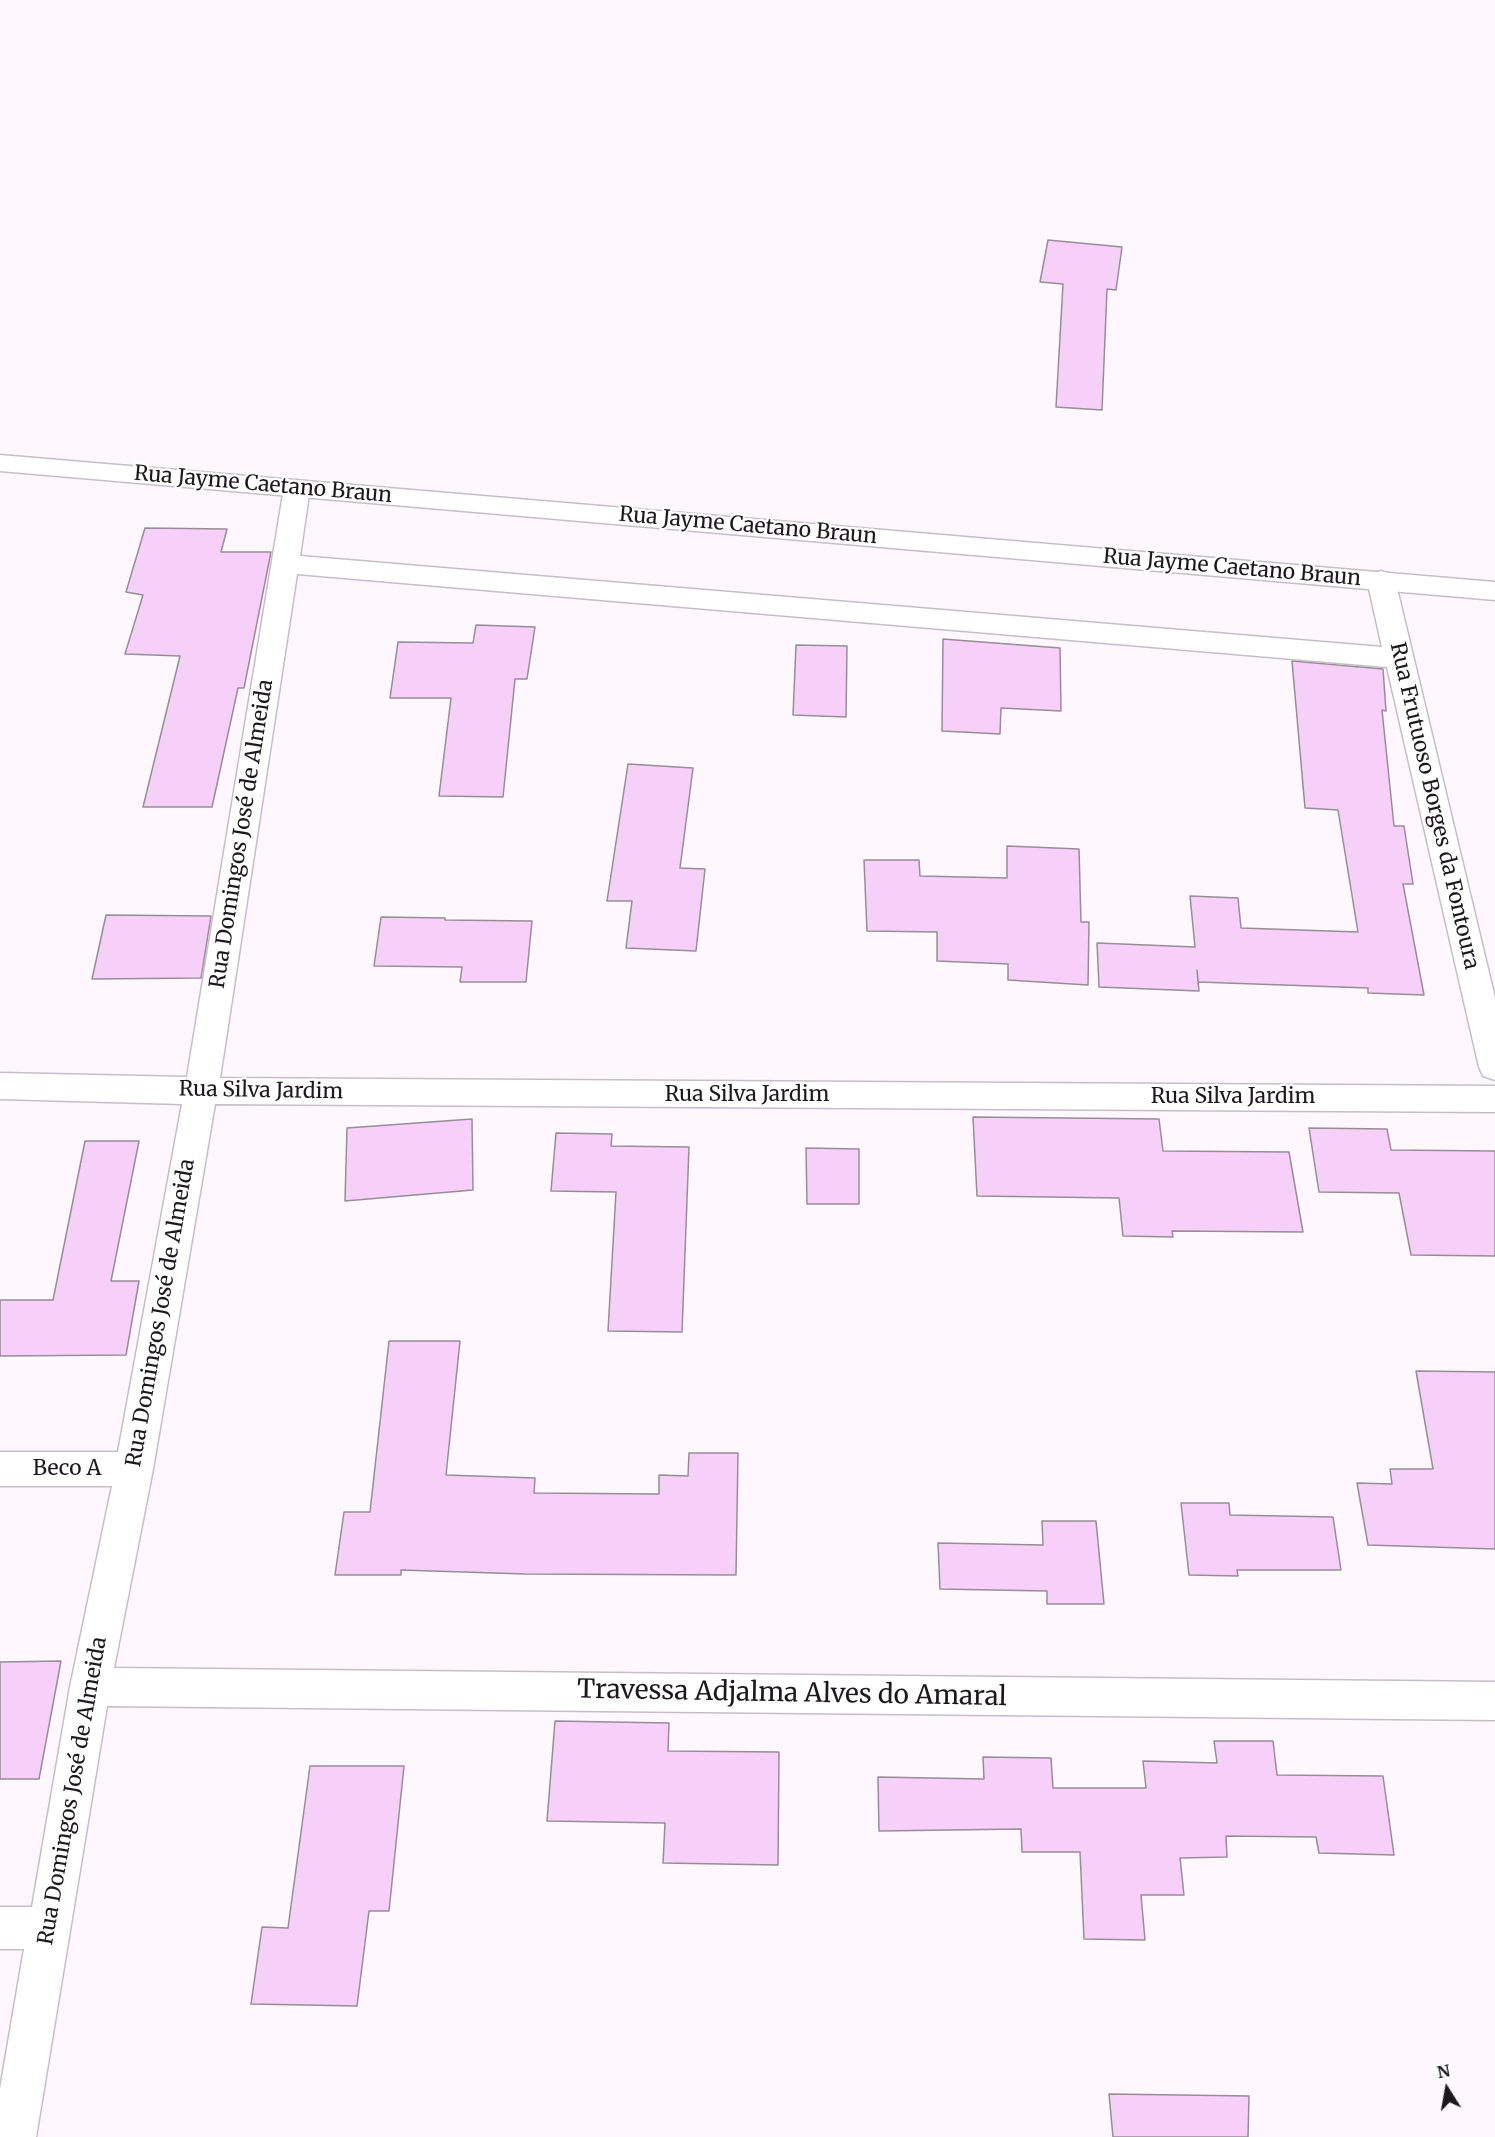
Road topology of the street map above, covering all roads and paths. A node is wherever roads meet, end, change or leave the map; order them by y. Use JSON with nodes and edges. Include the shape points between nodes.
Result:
{"nodes":[{"id":1,"x":0,"y":463,"type":"edge"},
{"id":2,"x":297,"y":488,"type":"junction"},
{"id":3,"x":285,"y":564,"type":"junction"},
{"id":4,"x":1381,"y":580,"type":"junction"},
{"id":5,"x":1495,"y":591,"type":"edge"},
{"id":6,"x":1399,"y":658,"type":"junction"},
{"id":7,"x":1495,"y":1067,"type":"edge"},
{"id":8,"x":0,"y":1086,"type":"edge"},
{"id":9,"x":201,"y":1091,"type":"junction"},
{"id":10,"x":1495,"y":1099,"type":"edge"},
{"id":11,"x":0,"y":1468,"type":"edge"},
{"id":12,"x":134,"y":1469,"type":"junction"},
{"id":13,"x":90,"y":1687,"type":"junction"},
{"id":14,"x":1495,"y":1701,"type":"edge"},
{"id":15,"x":0,"y":1928,"type":"edge"},
{"id":16,"x":48,"y":1928,"type":"junction"},
{"id":17,"x":14,"y":2137,"type":"edge"}],
"edges":[{"from":1,"to":2,"type":"street","name":"Rua Jayme Caetano Braun"},
{"from":2,"to":3,"type":"street","name":"Rua Domingos José de Almeida"},
{"from":2,"to":4,"type":"street","name":"Rua Jayme Caetano Braun"},
{"from":3,"to":6,"type":"street"},
{"from":3,"to":9,"type":"street","name":"Rua Domingos José de Almeida"},
{"from":4,"to":5,"type":"street","name":"Rua Jayme Caetano Braun"},
{"from":4,"to":6,"type":"street","name":"Rua Frutuoso Borges da Fontoura"},
{"from":6,"to":7,"type":"street","name":"Rua Frutuoso Borges da Fontoura"},
{"from":8,"to":9,"type":"street","name":"Rua Silva Jardim"},
{"from":9,"to":10,"type":"street","name":"Rua Silva Jardim"},
{"from":9,"to":12,"type":"street","name":"Rua Domingos José de Almeida"},
{"from":11,"to":12,"type":"street","name":"Beco A"},
{"from":12,"to":13,"type":"street","name":"Rua Domingos José de Almeida"},
{"from":13,"to":14,"type":"street","name":"Travessa Adjalma Alves do Amaral"},
{"from":13,"to":16,"type":"street","name":"Rua Domingos José de Almeida"},
{"from":15,"to":16,"type":"street"},
{"from":16,"to":17,"type":"street","name":"Rua Domingos José de Almeida"}]}
